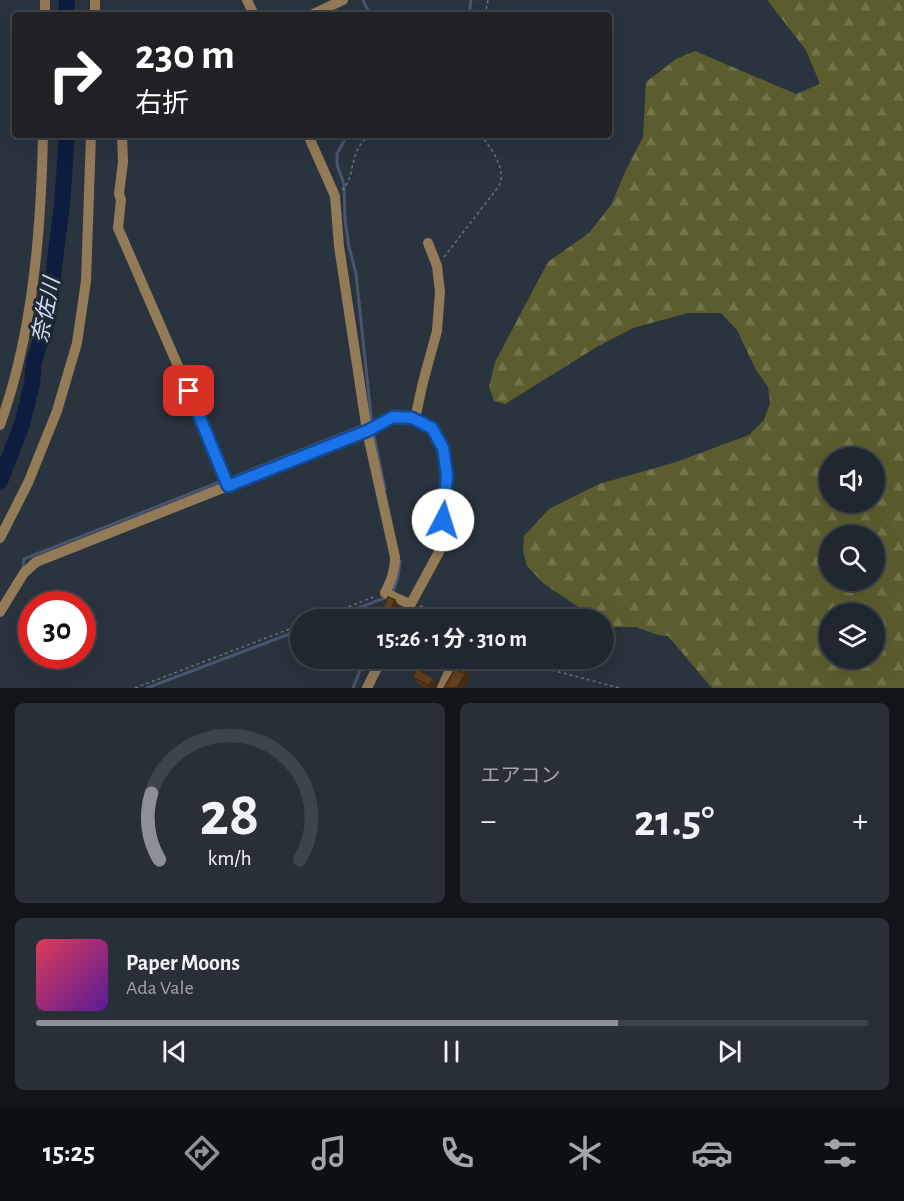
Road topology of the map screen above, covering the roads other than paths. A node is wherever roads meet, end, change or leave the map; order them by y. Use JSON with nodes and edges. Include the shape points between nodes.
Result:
{"nodes":[{"id":1,"x":344,"y":0,"type":"edge"},
{"id":2,"x":318,"y":12,"type":"edge"},
{"id":3,"x":43,"y":138,"type":"edge"},
{"id":4,"x":91,"y":138,"type":"edge"},
{"id":5,"x":122,"y":138,"type":"edge"},
{"id":6,"x":309,"y":138,"type":"edge"},
{"id":7,"x":428,"y":243,"type":"dead end"},
{"id":8,"x":415,"y":419,"type":"junction"},
{"id":9,"x":0,"y":425,"type":"edge"},
{"id":10,"x":367,"y":431,"type":"junction"},
{"id":11,"x":228,"y":486,"type":"junction"},
{"id":12,"x":0,"y":538,"type":"edge"},
{"id":13,"x":410,"y":604,"type":"junction"},
{"id":14,"x":408,"y":609,"type":"edge"},
{"id":15,"x":0,"y":612,"type":"edge"},
{"id":16,"x":376,"y":669,"type":"edge"},
{"id":17,"x":450,"y":669,"type":"edge"},
{"id":18,"x":367,"y":688,"type":"edge"},
{"id":19,"x":442,"y":688,"type":"edge"}],
"edges":[{"from":1,"to":2,"type":"street"},
{"from":3,"to":9,"type":"street","via":[[36,261],[21,348]]},
{"from":4,"to":12,"type":"street","via":[[86,281],[77,343],[57,411],[28,483]]},
{"from":5,"to":11,"type":"street","via":[[118,228]]},
{"from":6,"to":10,"type":"street","via":[[334,196]]},
{"from":7,"to":8,"type":"street","via":[[437,266],[440,292],[437,331]]},
{"from":8,"to":10,"type":"street","via":[[393,417]]},
{"from":8,"to":13,"type":"street","via":[[438,436],[447,475],[439,552]]},
{"from":10,"to":11,"type":"street"},
{"from":10,"to":13,"type":"street","via":[[395,565],[385,593]]},
{"from":11,"to":15,"type":"street","via":[[36,562],[24,573]]},
{"from":13,"to":14,"type":"street"},
{"from":16,"to":18,"type":"street"},
{"from":17,"to":19,"type":"street"}]}
